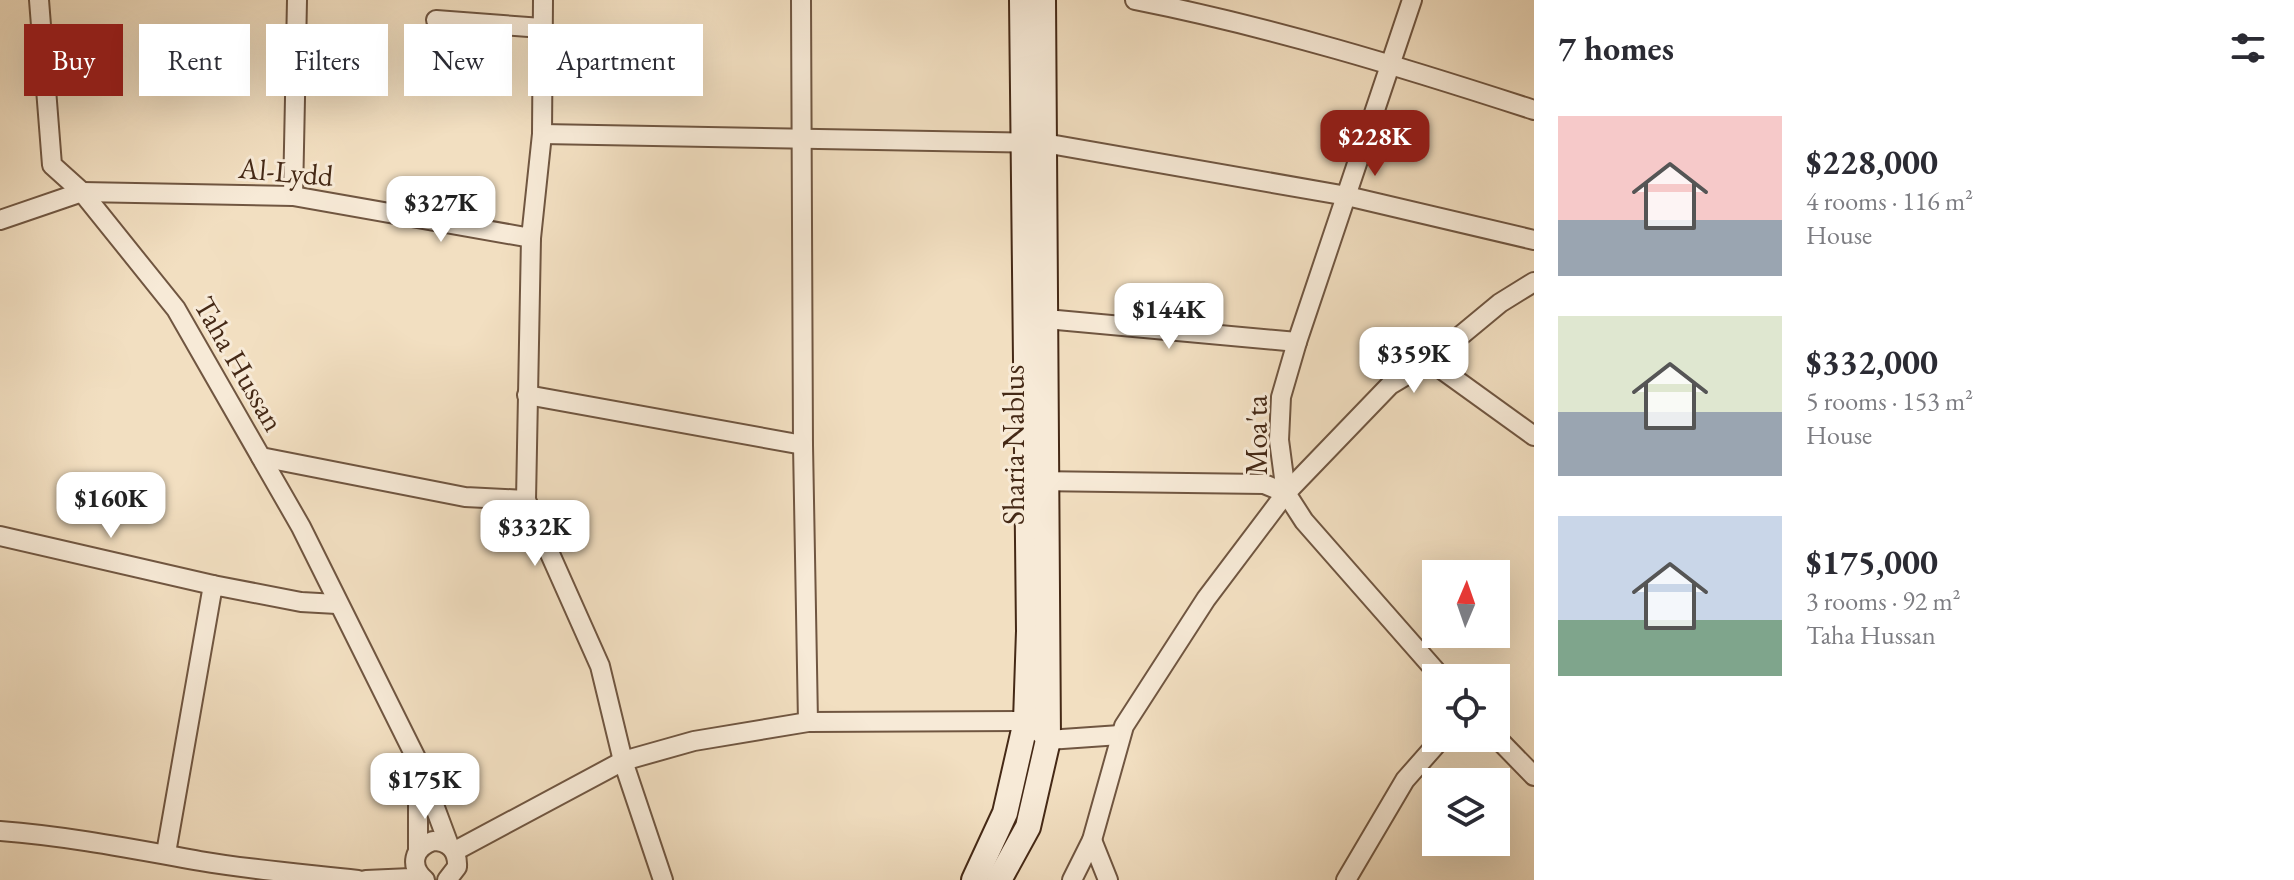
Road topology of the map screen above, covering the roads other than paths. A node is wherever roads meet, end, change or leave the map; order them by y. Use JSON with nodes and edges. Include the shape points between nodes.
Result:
{"nodes":[{"id":1,"x":39,"y":0,"type":"edge"},
{"id":2,"x":297,"y":0,"type":"edge"},
{"id":3,"x":543,"y":0,"type":"edge"},
{"id":4,"x":801,"y":0,"type":"edge"},
{"id":5,"x":1022,"y":0,"type":"edge"},
{"id":6,"x":1043,"y":0,"type":"edge"},
{"id":7,"x":1135,"y":0,"type":"edge"},
{"id":8,"x":1412,"y":0,"type":"edge"},
{"id":9,"x":436,"y":20,"type":"dead end"},
{"id":10,"x":542,"y":24,"type":"edge"},
{"id":11,"x":528,"y":27,"type":"edge"},
{"id":12,"x":1392,"y":63,"type":"junction"},
{"id":13,"x":542,"y":96,"type":"edge"},
{"id":14,"x":1534,"y":110,"type":"edge"},
{"id":15,"x":542,"y":134,"type":"junction"},
{"id":16,"x":803,"y":137,"type":"junction"},
{"id":17,"x":1033,"y":142,"type":"junction"},
{"id":18,"x":82,"y":192,"type":"junction"},
{"id":19,"x":293,"y":196,"type":"junction"},
{"id":20,"x":1347,"y":196,"type":"junction"},
{"id":21,"x":0,"y":220,"type":"edge"},
{"id":22,"x":531,"y":238,"type":"junction"},
{"id":23,"x":1534,"y":240,"type":"edge"},
{"id":24,"x":1534,"y":282,"type":"edge"},
{"id":25,"x":1046,"y":319,"type":"junction"},
{"id":26,"x":1297,"y":342,"type":"junction"},
{"id":27,"x":1430,"y":361,"type":"junction"},
{"id":28,"x":527,"y":395,"type":"junction"},
{"id":29,"x":1534,"y":436,"type":"edge"},
{"id":30,"x":803,"y":445,"type":"junction"},
{"id":31,"x":261,"y":457,"type":"junction"},
{"id":32,"x":1037,"y":481,"type":"junction"},
{"id":33,"x":1286,"y":493,"type":"junction"},
{"id":34,"x":526,"y":500,"type":"junction"},
{"id":35,"x":0,"y":536,"type":"edge"},
{"id":36,"x":213,"y":585,"type":"junction"},
{"id":37,"x":337,"y":604,"type":"junction"},
{"id":38,"x":1430,"y":664,"type":"edge"},
{"id":39,"x":1026,"y":721,"type":"junction"},
{"id":40,"x":808,"y":722,"type":"junction"},
{"id":41,"x":1120,"y":735,"type":"junction"},
{"id":42,"x":1048,"y":740,"type":"junction"},
{"id":43,"x":1510,"y":751,"type":"edge"},
{"id":44,"x":1430,"y":752,"type":"edge"},
{"id":45,"x":623,"y":761,"type":"junction"},
{"id":46,"x":418,"y":762,"type":"junction"},
{"id":47,"x":1534,"y":776,"type":"edge"},
{"id":48,"x":0,"y":831,"type":"edge"},
{"id":49,"x":1092,"y":840,"type":"junction"},
{"id":50,"x":418,"y":849,"type":"junction"},
{"id":51,"x":166,"y":853,"type":"junction"},
{"id":52,"x":452,"y":861,"type":"edge"},
{"id":53,"x":199,"y":870,"type":"edge"},
{"id":54,"x":422,"y":878,"type":"edge"},
{"id":55,"x":358,"y":880,"type":"edge"},
{"id":56,"x":366,"y":880,"type":"edge"},
{"id":57,"x":473,"y":880,"type":"edge"},
{"id":58,"x":663,"y":880,"type":"edge"},
{"id":59,"x":974,"y":880,"type":"edge"},
{"id":60,"x":999,"y":880,"type":"edge"},
{"id":61,"x":1072,"y":880,"type":"edge"},
{"id":62,"x":1108,"y":880,"type":"edge"},
{"id":63,"x":1346,"y":880,"type":"edge"}],
"edges":[{"from":1,"to":18,"type":"street","name":"Taha Hussan","via":[[52,165]]},
{"from":2,"to":19,"type":"street"},
{"from":3,"to":10,"type":"street"},
{"from":4,"to":16,"type":"street"},
{"from":5,"to":17,"type":"main road","name":"Sharia Nablus"},
{"from":6,"to":17,"type":"main road","name":"Sharia Nablus"},
{"from":7,"to":12,"type":"street"},
{"from":8,"to":12,"type":"street","name":"Moa'ta"},
{"from":9,"to":11,"type":"street"},
{"from":12,"to":14,"type":"street"},
{"from":12,"to":20,"type":"street","name":"Moa'ta"},
{"from":13,"to":15,"type":"street"},
{"from":15,"to":16,"type":"street"},
{"from":15,"to":22,"type":"street"},
{"from":16,"to":17,"type":"street"},
{"from":16,"to":30,"type":"street"},
{"from":17,"to":20,"type":"street"},
{"from":17,"to":25,"type":"main road","name":"Sharia Nablus"},
{"from":17,"to":32,"type":"main road","name":"Sharia Nablus"},
{"from":18,"to":19,"type":"street","name":"Al-Lydd"},
{"from":18,"to":21,"type":"street","name":"Al-Lydd"},
{"from":18,"to":31,"type":"street","name":"Taha Hussan","via":[[176,309]]},
{"from":19,"to":22,"type":"street","name":"Al-Lydd"},
{"from":20,"to":23,"type":"street"},
{"from":20,"to":26,"type":"street","name":"Moa'ta"},
{"from":22,"to":28,"type":"street"},
{"from":24,"to":27,"type":"street"},
{"from":25,"to":26,"type":"street"},
{"from":25,"to":32,"type":"main road","name":"Sharia Nablus"},
{"from":26,"to":33,"type":"street","name":"Moa'ta","via":[[1281,397],[1279,440]]},
{"from":27,"to":29,"type":"street"},
{"from":27,"to":33,"type":"street","via":[[1390,385]]},
{"from":28,"to":30,"type":"street"},
{"from":28,"to":34,"type":"street"},
{"from":30,"to":40,"type":"street"},
{"from":31,"to":34,"type":"street","via":[[465,497]]},
{"from":31,"to":37,"type":"street","name":"Taha Hussan"},
{"from":32,"to":33,"type":"street","name":"Moa'ta","via":[[1264,484]]},
{"from":32,"to":39,"type":"main road","name":"Sharia Nablus"},
{"from":32,"to":42,"type":"main road","name":"Sharia Nablus"},
{"from":33,"to":38,"type":"street","via":[[1304,521]]},
{"from":33,"to":41,"type":"street","via":[[1206,599]]},
{"from":34,"to":45,"type":"street","via":[[600,666]]},
{"from":35,"to":36,"type":"street"},
{"from":36,"to":37,"type":"street"},
{"from":36,"to":51,"type":"street"},
{"from":37,"to":46,"type":"street","name":"Taha Hussan"},
{"from":39,"to":40,"type":"street"},
{"from":39,"to":42,"type":"street"},
{"from":39,"to":59,"type":"main road","name":"Sharia Nablus","via":[[1005,813]]},
{"from":40,"to":45,"type":"street","via":[[694,741]]},
{"from":41,"to":42,"type":"street"},
{"from":41,"to":49,"type":"street"},
{"from":42,"to":60,"type":"main road","name":"Sharia Nablus","via":[[1028,827]]},
{"from":43,"to":47,"type":"street"},
{"from":44,"to":63,"type":"street","via":[[1405,780]]},
{"from":45,"to":52,"type":"street"},
{"from":45,"to":58,"type":"street"},
{"from":46,"to":50,"type":"street"},
{"from":46,"to":52,"type":"street","name":"Taha Hussan"},
{"from":48,"to":51,"type":"street"},
{"from":49,"to":61,"type":"street"},
{"from":49,"to":62,"type":"street"},
{"from":50,"to":52,"type":"street","via":[[433,841]]},
{"from":50,"to":54,"type":"street","via":[[415,865]]},
{"from":51,"to":53,"type":"street"},
{"from":52,"to":57,"type":"street"},
{"from":53,"to":55,"type":"street"},
{"from":54,"to":56,"type":"street"}]}
